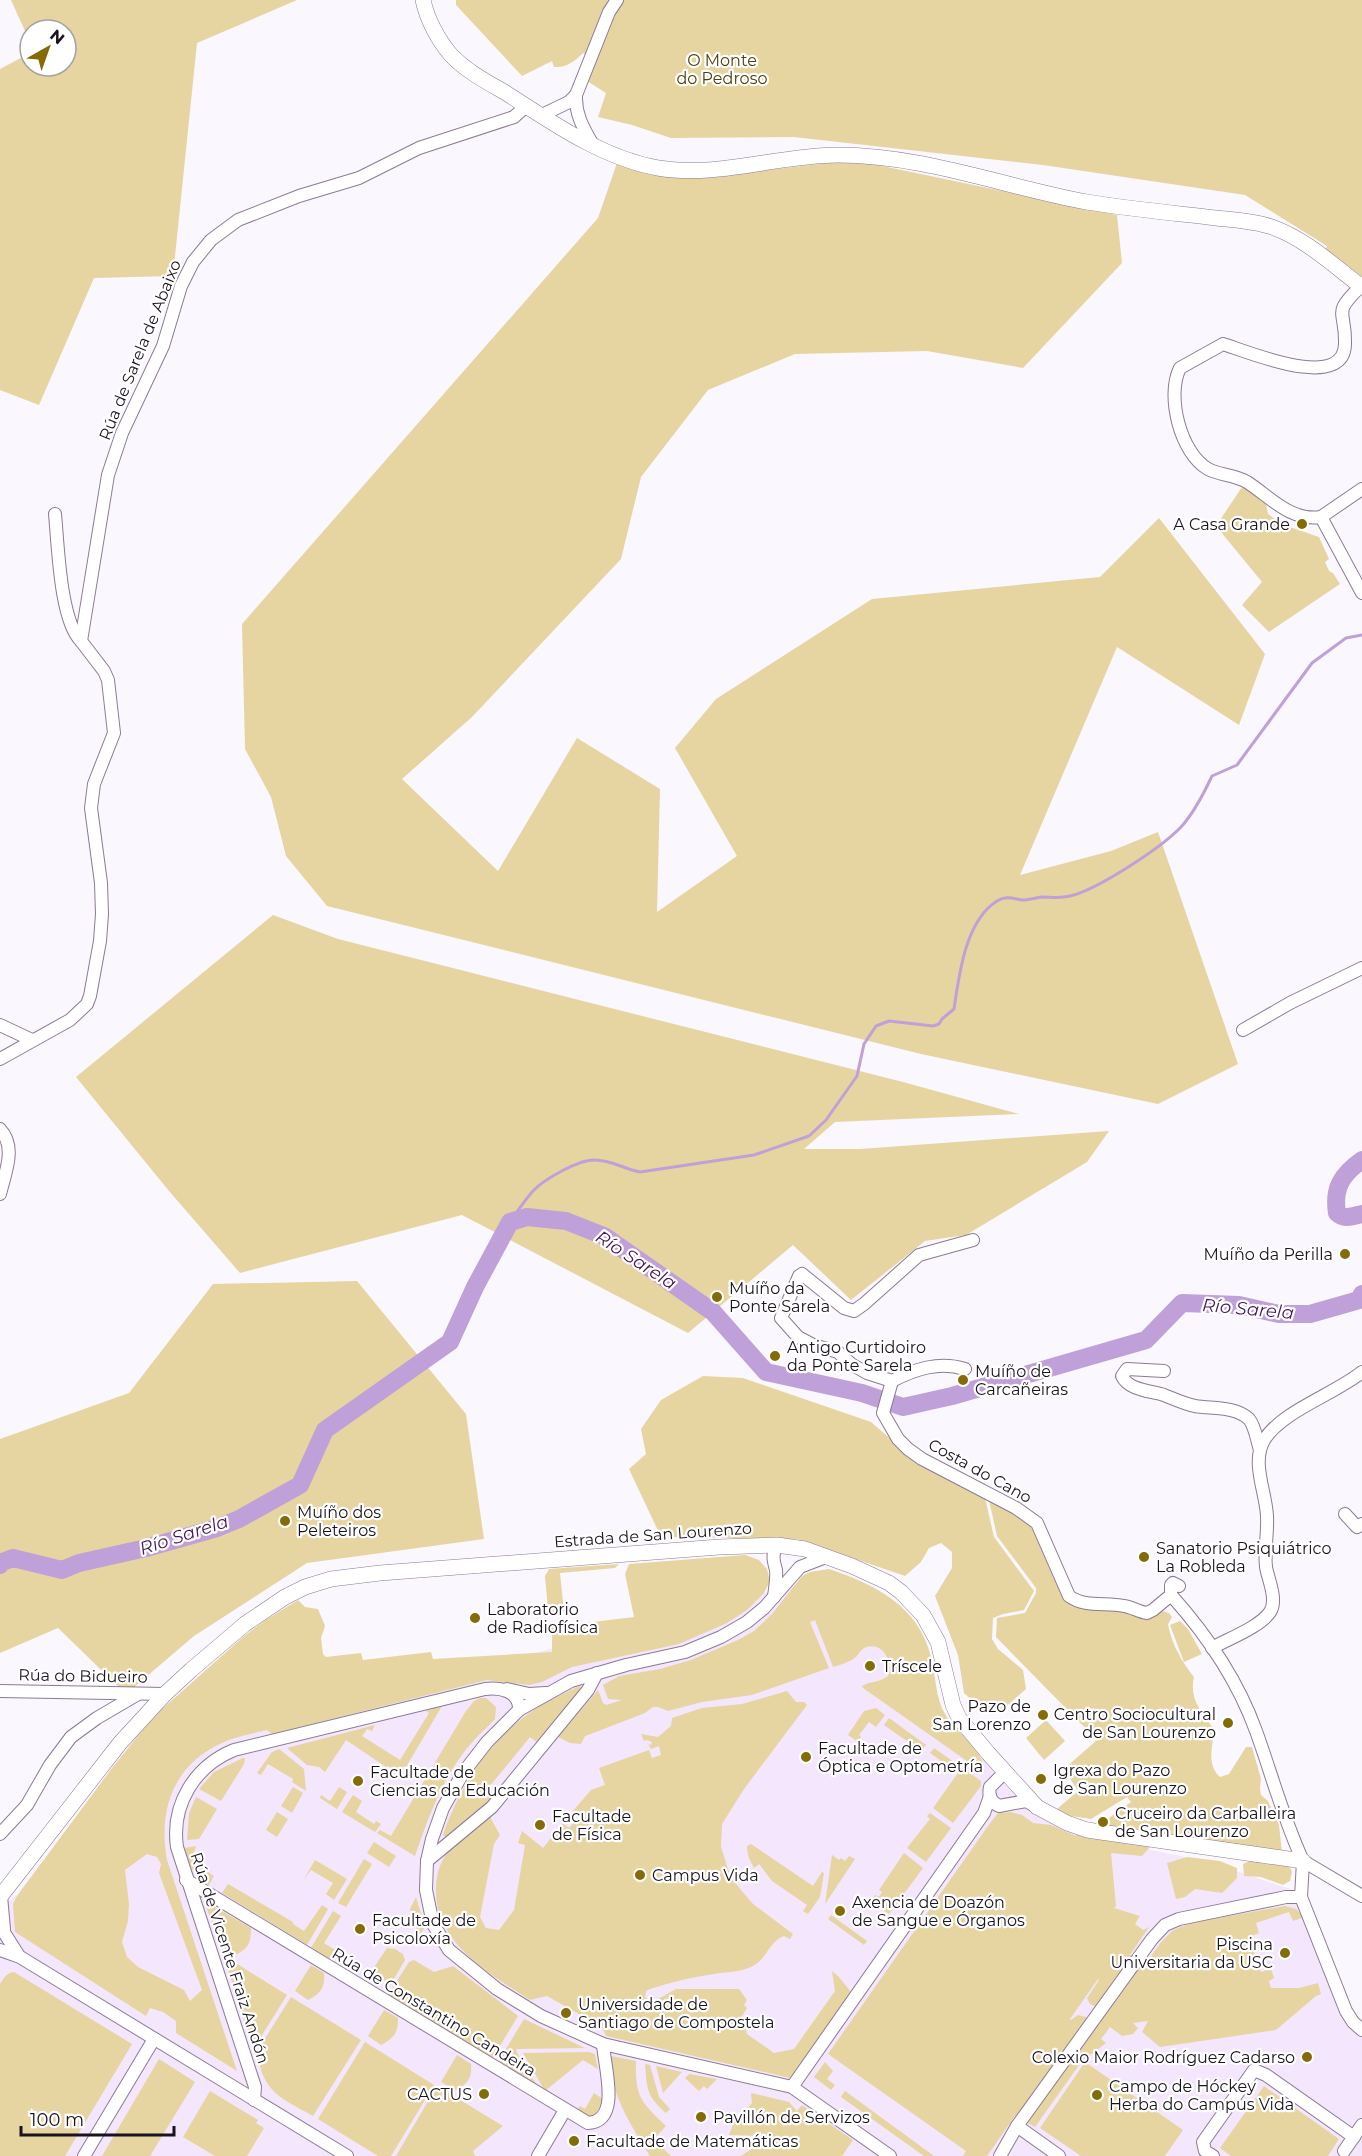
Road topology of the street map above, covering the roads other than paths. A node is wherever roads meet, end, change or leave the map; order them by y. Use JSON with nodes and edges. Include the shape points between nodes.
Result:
{"nodes":[{"id":1,"x":423,"y":0,"type":"edge"},
{"id":2,"x":617,"y":0,"type":"edge"},
{"id":3,"x":576,"y":95,"type":"junction"},
{"id":4,"x":526,"y":106,"type":"junction"},
{"id":5,"x":542,"y":115,"type":"junction"},
{"id":6,"x":594,"y":146,"type":"junction"},
{"id":7,"x":1361,"y":287,"type":"edge"},
{"id":8,"x":1362,"y":489,"type":"edge"},
{"id":9,"x":55,"y":514,"type":"dead end"},
{"id":10,"x":1321,"y":517,"type":"junction"},
{"id":11,"x":1362,"y":593,"type":"edge"},
{"id":12,"x":81,"y":641,"type":"junction"},
{"id":13,"x":1362,"y":968,"type":"edge"},
{"id":14,"x":0,"y":1025,"type":"edge"},
{"id":15,"x":1243,"y":1030,"type":"dead end"},
{"id":16,"x":32,"y":1040,"type":"junction"},
{"id":17,"x":0,"y":1059,"type":"edge"},
{"id":18,"x":0,"y":1129,"type":"edge"},
{"id":19,"x":0,"y":1194,"type":"edge"},
{"id":20,"x":974,"y":1240,"type":"dead end"},
{"id":21,"x":965,"y":1370,"type":"dead end"},
{"id":22,"x":1164,"y":1371,"type":"dead end"},
{"id":23,"x":1362,"y":1372,"type":"edge"},
{"id":24,"x":891,"y":1383,"type":"junction"},
{"id":25,"x":1263,"y":1444,"type":"junction"},
{"id":26,"x":1345,"y":1514,"type":"dead end"},
{"id":27,"x":1362,"y":1524,"type":"edge"},
{"id":28,"x":777,"y":1545,"type":"junction"},
{"id":29,"x":797,"y":1547,"type":"junction"},
{"id":30,"x":826,"y":1557,"type":"junction"},
{"id":31,"x":797,"y":1570,"type":"junction"},
{"id":32,"x":776,"y":1571,"type":"junction"},
{"id":33,"x":774,"y":1597,"type":"junction"},
{"id":34,"x":1212,"y":1648,"type":"junction"},
{"id":35,"x":597,"y":1673,"type":"junction"},
{"id":36,"x":498,"y":1687,"type":"junction"},
{"id":37,"x":485,"y":1689,"type":"junction"},
{"id":38,"x":0,"y":1691,"type":"edge"},
{"id":39,"x":548,"y":1693,"type":"junction"},
{"id":40,"x":138,"y":1694,"type":"junction"},
{"id":41,"x":165,"y":1694,"type":"junction"},
{"id":42,"x":519,"y":1710,"type":"junction"},
{"id":43,"x":1005,"y":1772,"type":"junction"},
{"id":44,"x":1021,"y":1790,"type":"junction"},
{"id":45,"x":990,"y":1796,"type":"junction"},
{"id":46,"x":1004,"y":1807,"type":"junction"},
{"id":47,"x":1037,"y":1807,"type":"junction"},
{"id":48,"x":984,"y":1813,"type":"junction"},
{"id":49,"x":0,"y":1834,"type":"edge"},
{"id":50,"x":427,"y":1861,"type":"junction"},
{"id":51,"x":1303,"y":1861,"type":"junction"},
{"id":52,"x":186,"y":1880,"type":"junction"},
{"id":53,"x":1,"y":1896,"type":"edge"},
{"id":54,"x":1362,"y":1896,"type":"edge"},
{"id":55,"x":1300,"y":1897,"type":"junction"},
{"id":56,"x":2,"y":1932,"type":"edge"},
{"id":57,"x":0,"y":1950,"type":"edge"},
{"id":58,"x":20,"y":1957,"type":"junction"},
{"id":59,"x":1362,"y":2030,"type":"edge"},
{"id":60,"x":154,"y":2039,"type":"junction"},
{"id":61,"x":603,"y":2044,"type":"junction"},
{"id":62,"x":792,"y":2087,"type":"junction"},
{"id":63,"x":254,"y":2100,"type":"junction"},
{"id":64,"x":565,"y":2110,"type":"junction"},
{"id":65,"x":1362,"y":2125,"type":"edge"},
{"id":66,"x":1017,"y":2126,"type":"junction"},
{"id":67,"x":1354,"y":2137,"type":"junction"},
{"id":68,"x":1344,"y":2151,"type":"dead end"},
{"id":69,"x":84,"y":2156,"type":"edge"},
{"id":70,"x":347,"y":2156,"type":"edge"},
{"id":71,"x":538,"y":2156,"type":"edge"},
{"id":72,"x":890,"y":2156,"type":"edge"},
{"id":73,"x":999,"y":2156,"type":"edge"},
{"id":74,"x":1059,"y":2156,"type":"edge"},
{"id":75,"x":1212,"y":2156,"type":"edge"}],
"edges":[{"from":1,"to":4,"type":"street","via":[[433,28],[452,56]]},
{"from":2,"to":3,"type":"street"},
{"from":3,"to":5,"type":"street"},
{"from":3,"to":6,"type":"street","via":[[578,115]]},
{"from":4,"to":5,"type":"street"},
{"from":4,"to":12,"type":"street","name":"Rúa de Sarela de Abaixo","via":[[514,117],[419,148],[359,178],[238,220],[211,240],[193,262],[181,286],[163,346],[118,444],[108,475]]},
{"from":5,"to":6,"type":"street"},
{"from":6,"to":7,"type":"street","via":[[630,161],[673,170],[717,169],[835,155],[886,158],[1088,202],[1258,223],[1306,245]]},
{"from":7,"to":10,"type":"street","via":[[1343,306],[1346,346],[1341,357],[1329,366],[1315,369],[1263,359],[1222,344],[1180,368],[1174,384],[1178,424],[1185,443],[1200,464],[1245,480],[1282,508]]},
{"from":8,"to":10,"type":"street"},
{"from":9,"to":12,"type":"street","via":[[65,604],[71,626]]},
{"from":10,"to":11,"type":"street"},
{"from":12,"to":16,"type":"street","via":[[108,680],[114,733],[94,784],[91,808],[102,891],[100,941],[87,1004],[70,1020]]},
{"from":13,"to":15,"type":"street"},
{"from":14,"to":16,"type":"street"},
{"from":16,"to":17,"type":"street"},
{"from":18,"to":19,"type":"street","via":[[10,1148]]},
{"from":20,"to":24,"type":"street","via":[[919,1255],[854,1311],[844,1308],[802,1274],[799,1276],[781,1318],[798,1337],[813,1346],[838,1352],[851,1364]]},
{"from":21,"to":24,"type":"street","via":[[929,1367]]},
{"from":22,"to":25,"type":"street","via":[[1135,1368],[1127,1369],[1122,1376],[1125,1382],[1142,1390],[1246,1417]]},
{"from":23,"to":25,"type":"street","via":[[1298,1410]]},
{"from":24,"to":34,"type":"street","name":"Costa do Cano","via":[[883,1413],[898,1439],[922,1459],[1037,1523],[1069,1596],[1082,1604],[1128,1606],[1147,1613],[1175,1590]]},
{"from":25,"to":34,"type":"street","via":[[1259,1469],[1267,1517],[1265,1564],[1274,1601],[1271,1611],[1260,1622]]},
{"from":26,"to":27,"type":"street","via":[[1357,1527]]},
{"from":28,"to":29,"type":"street","name":"Estrada de San Lourenzo"},
{"from":28,"to":32,"type":"street","via":[[773,1553]]},
{"from":28,"to":41,"type":"street","name":"Estrada de San Lourenzo","via":[[331,1579],[305,1587],[265,1609]]},
{"from":29,"to":30,"type":"street","name":"Estrada de San Lourenzo"},
{"from":29,"to":31,"type":"street","via":[[803,1558]]},
{"from":30,"to":31,"type":"street"},
{"from":30,"to":43,"type":"street","name":"Estrada de San Lourenzo","via":[[889,1583],[923,1615],[938,1642],[959,1718]]},
{"from":31,"to":32,"type":"street","via":[[788,1575]]},
{"from":31,"to":33,"type":"street"},
{"from":32,"to":33,"type":"street"},
{"from":33,"to":35,"type":"street","via":[[747,1622],[721,1637],[685,1652]]},
{"from":34,"to":51,"type":"street","via":[[1256,1730],[1275,1792]]},
{"from":35,"to":39,"type":"street"},
{"from":35,"to":50,"type":"street","via":[[588,1690],[492,1807]]},
{"from":36,"to":37,"type":"street","name":"Rúa de Vicente Fraiz Andón"},
{"from":36,"to":39,"type":"street","name":"Rúa de Vicente Fraiz Andón","via":[[529,1694]]},
{"from":36,"to":42,"type":"street","via":[[513,1695]]},
{"from":37,"to":42,"type":"street","via":[[496,1692]]},
{"from":37,"to":52,"type":"street","name":"Rúa de Vicente Fraiz Andón","via":[[242,1748],[215,1759],[194,1779],[177,1815],[176,1838]]},
{"from":38,"to":40,"type":"street","name":"Rúa do Bidueiro"},
{"from":39,"to":42,"type":"street"},
{"from":40,"to":41,"type":"street","name":"Rúa do Bidueiro"},
{"from":40,"to":49,"type":"street","via":[[71,1737],[27,1805]]},
{"from":41,"to":53,"type":"street","name":"Estrada de San Lourenzo","via":[[120,1743]]},
{"from":42,"to":50,"type":"street","via":[[463,1773],[443,1808]]},
{"from":43,"to":44,"type":"street","name":"Estrada de San Lourenzo"},
{"from":43,"to":45,"type":"street","via":[[992,1783]]},
{"from":44,"to":46,"type":"street"},
{"from":44,"to":47,"type":"street","name":"Estrada de San Lourenzo"},
{"from":45,"to":46,"type":"street","via":[[995,1804]]},
{"from":45,"to":48,"type":"street"},
{"from":46,"to":47,"type":"street","via":[[1026,1801]]},
{"from":46,"to":48,"type":"street"},
{"from":47,"to":51,"type":"street","name":"Estrada de San Lourenzo","via":[[1087,1830]]},
{"from":48,"to":62,"type":"street"},
{"from":50,"to":61,"type":"street","via":[[428,1905],[433,1924],[448,1950],[526,2007]]},
{"from":51,"to":54,"type":"street"},
{"from":51,"to":55,"type":"street"},
{"from":52,"to":63,"type":"street","name":"Rúa de Vicente Fraiz Andón","via":[[255,2087]]},
{"from":52,"to":64,"type":"street","name":"Rúa de Constantino Candeira"},
{"from":53,"to":56,"type":"street"},
{"from":55,"to":59,"type":"street","via":[[1346,2011]]},
{"from":55,"to":66,"type":"street","via":[[1179,1919],[1166,1925]]},
{"from":56,"to":58,"type":"street"},
{"from":57,"to":58,"type":"street"},
{"from":58,"to":60,"type":"street"},
{"from":60,"to":63,"type":"street"},
{"from":60,"to":69,"type":"street"},
{"from":61,"to":62,"type":"street"},
{"from":61,"to":64,"type":"street","name":"Rúa de Constantino Candeira","via":[[609,2104],[605,2114],[588,2123]]},
{"from":62,"to":72,"type":"street"},
{"from":63,"to":70,"type":"street"},
{"from":64,"to":71,"type":"street"},
{"from":65,"to":67,"type":"street"},
{"from":66,"to":73,"type":"street"},
{"from":66,"to":74,"type":"street"},
{"from":67,"to":68,"type":"street"},
{"from":67,"to":75,"type":"street","via":[[1254,2070],[1203,2142]]}]}
